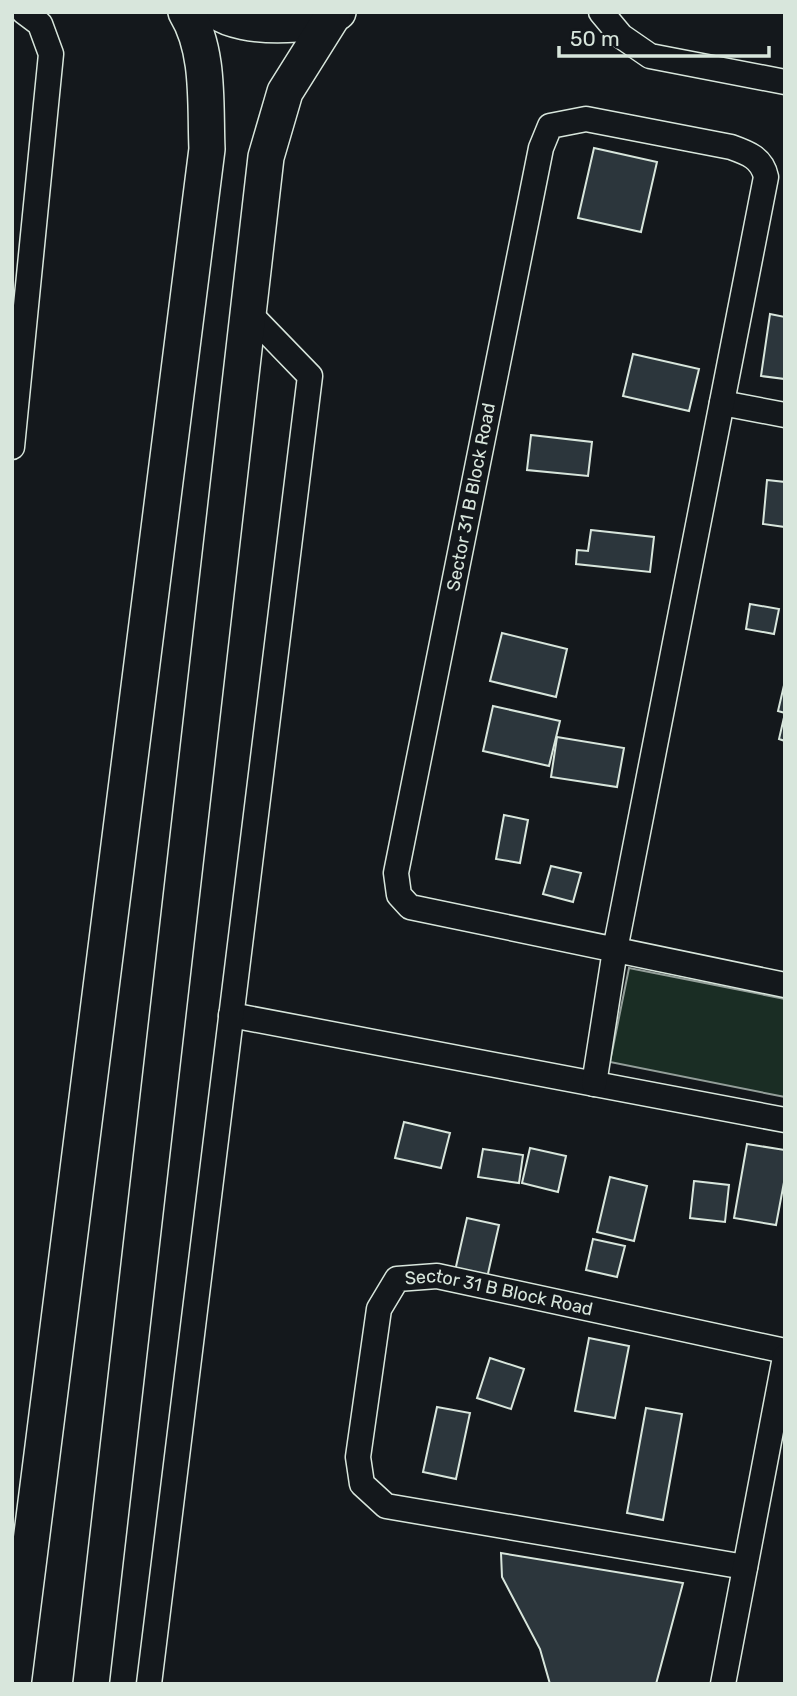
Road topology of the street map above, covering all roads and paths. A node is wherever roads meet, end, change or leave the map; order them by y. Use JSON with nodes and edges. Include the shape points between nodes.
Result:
{"nodes":[{"id":1,"x":24,"y":12,"type":"edge"},
{"id":2,"x":186,"y":12,"type":"edge"},
{"id":3,"x":218,"y":12,"type":"edge"},
{"id":4,"x":601,"y":12,"type":"edge"},
{"id":5,"x":335,"y":15,"type":"edge"},
{"id":6,"x":785,"y":82,"type":"edge"},
{"id":7,"x":774,"y":197,"type":"edge"},
{"id":8,"x":248,"y":312,"type":"junction"},
{"id":9,"x":722,"y":403,"type":"junction"},
{"id":10,"x":785,"y":415,"type":"edge"},
{"id":11,"x":12,"y":447,"type":"edge"},
{"id":12,"x":615,"y":950,"type":"junction"},
{"id":13,"x":785,"y":985,"type":"edge"},
{"id":14,"x":231,"y":1015,"type":"junction"},
{"id":15,"x":594,"y":1084,"type":"junction"},
{"id":16,"x":785,"y":1120,"type":"edge"},
{"id":17,"x":785,"y":1351,"type":"edge"},
{"id":18,"x":783,"y":1374,"type":"edge"},
{"id":19,"x":745,"y":1567,"type":"junction"},
{"id":20,"x":13,"y":1684,"type":"edge"},
{"id":21,"x":90,"y":1684,"type":"edge"},
{"id":22,"x":149,"y":1684,"type":"edge"},
{"id":23,"x":723,"y":1684,"type":"edge"}],
"edges":[{"from":1,"to":11,"type":"street","via":[[40,24],[51,54]]},
{"from":2,"to":20,"type":"street","via":[[204,68],[206,149]]},
{"from":3,"to":5,"type":"street","via":[[229,20],[297,26]]},
{"from":4,"to":6,"type":"street","via":[[621,36],[650,56]]},
{"from":5,"to":8,"type":"street","via":[[285,92],[265,157]]},
{"from":7,"to":9,"type":"street","name":"Sector 31 B Block Road"},
{"from":7,"to":12,"type":"street","name":"Sector 31 B Block Road","via":[[764,167],[751,154],[731,147],[586,119],[550,126],[541,148],[396,873],[398,895],[410,906]]},
{"from":8,"to":14,"type":"street","via":[[310,376]]},
{"from":8,"to":21,"type":"street"},
{"from":9,"to":10,"type":"street"},
{"from":9,"to":12,"type":"street","name":"Sector 31 B Block Road"},
{"from":12,"to":13,"type":"street","name":"Sector 31 B Block Road"},
{"from":12,"to":15,"type":"street","name":"Sector 31 B Block Road"},
{"from":14,"to":15,"type":"street"},
{"from":14,"to":22,"type":"street"},
{"from":15,"to":16,"type":"street"},
{"from":17,"to":19,"type":"street","name":"Sector 31 B Block Road","via":[[437,1276],[397,1279],[379,1309],[358,1457],[362,1484],[386,1506]]},
{"from":18,"to":19,"type":"street"},
{"from":19,"to":23,"type":"street"}]}
